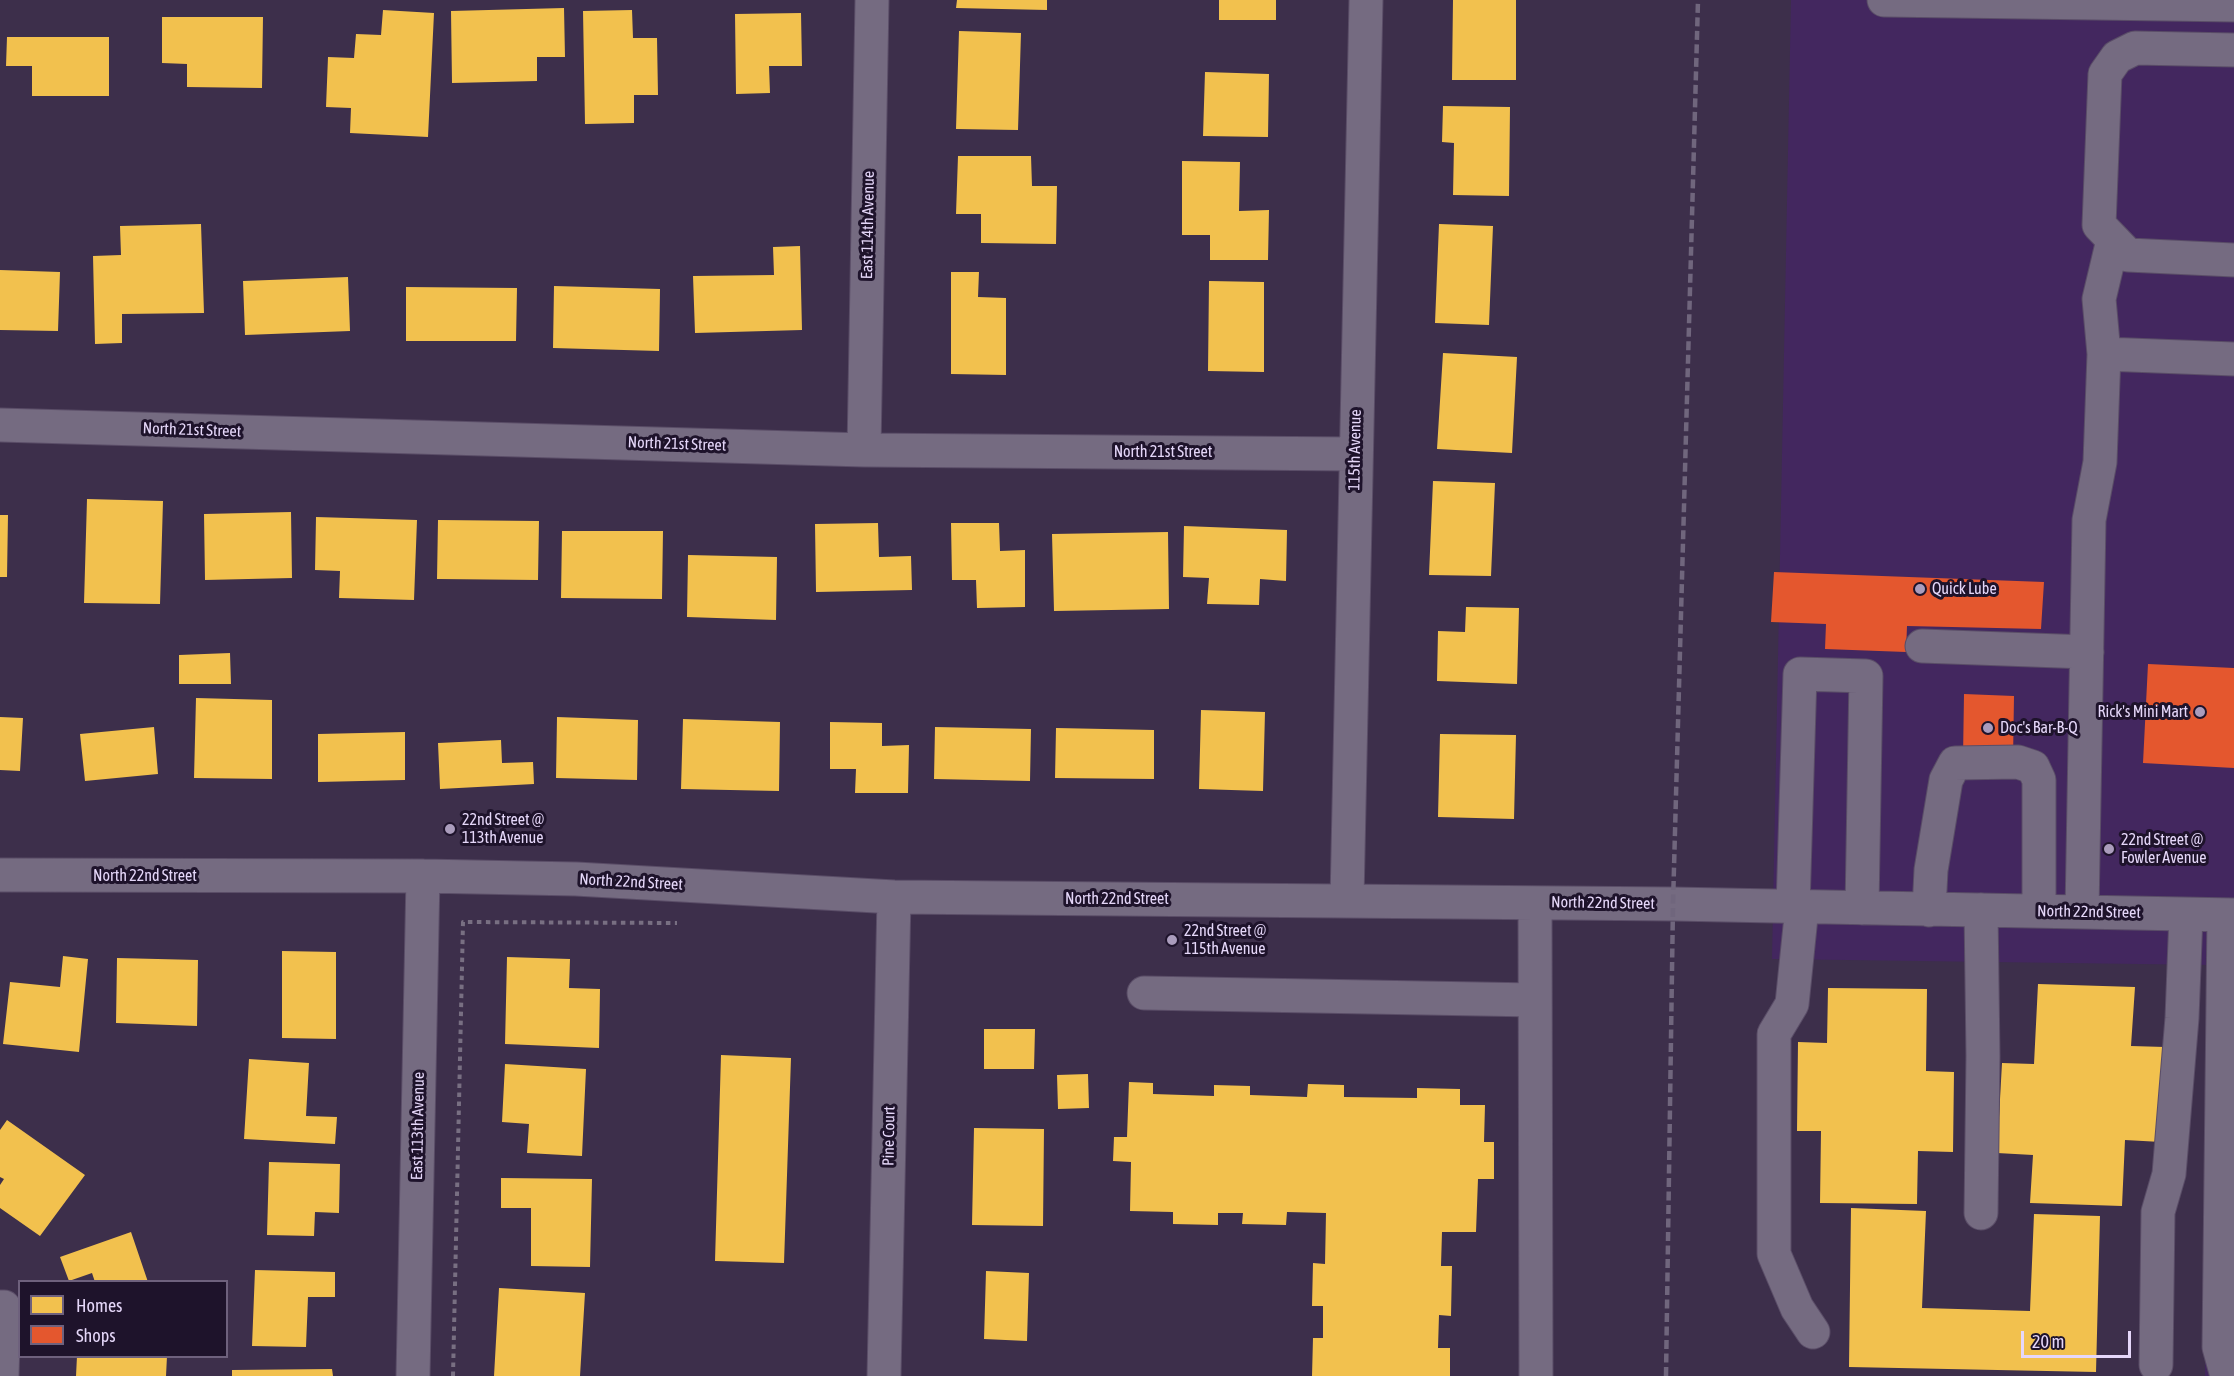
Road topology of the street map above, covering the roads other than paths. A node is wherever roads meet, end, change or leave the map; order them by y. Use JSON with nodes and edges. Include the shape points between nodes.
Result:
{"nodes":[{"id":1,"x":872,"y":0,"type":"edge"},
{"id":2,"x":1366,"y":0,"type":"edge"},
{"id":3,"x":1884,"y":0,"type":"edge"},
{"id":4,"x":2234,"y":5,"type":"edge"},
{"id":5,"x":2234,"y":50,"type":"edge"},
{"id":6,"x":2114,"y":240,"type":"junction"},
{"id":7,"x":2234,"y":260,"type":"edge"},
{"id":8,"x":2104,"y":354,"type":"junction"},
{"id":9,"x":2234,"y":359,"type":"edge"},
{"id":10,"x":0,"y":425,"type":"edge"},
{"id":11,"x":864,"y":450,"type":"junction"},
{"id":12,"x":1355,"y":454,"type":"junction"},
{"id":13,"x":1922,"y":645,"type":"dead end"},
{"id":14,"x":2087,"y":652,"type":"junction"},
{"id":15,"x":0,"y":875,"type":"edge"},
{"id":16,"x":423,"y":876,"type":"junction"},
{"id":17,"x":894,"y":897,"type":"junction"},
{"id":18,"x":1347,"y":900,"type":"junction"},
{"id":19,"x":1535,"y":903,"type":"junction"},
{"id":20,"x":1797,"y":907,"type":"junction"},
{"id":21,"x":1862,"y":908,"type":"junction"},
{"id":22,"x":1929,"y":909,"type":"junction"},
{"id":23,"x":1982,"y":910,"type":"junction"},
{"id":24,"x":2039,"y":911,"type":"junction"},
{"id":25,"x":2082,"y":912,"type":"junction"},
{"id":26,"x":2186,"y":915,"type":"junction"},
{"id":27,"x":2229,"y":915,"type":"edge"},
{"id":28,"x":1144,"y":993,"type":"dead end"},
{"id":29,"x":1535,"y":1000,"type":"junction"},
{"id":30,"x":1981,"y":1213,"type":"dead end"},
{"id":31,"x":2227,"y":1231,"type":"edge"},
{"id":32,"x":2227,"y":1300,"type":"edge"},
{"id":33,"x":2,"y":1307,"type":"edge"},
{"id":34,"x":1814,"y":1332,"type":"dead end"},
{"id":35,"x":2156,"y":1365,"type":"dead end"},
{"id":36,"x":2,"y":1376,"type":"edge"},
{"id":37,"x":413,"y":1376,"type":"edge"},
{"id":38,"x":884,"y":1376,"type":"edge"},
{"id":39,"x":1536,"y":1376,"type":"edge"},
{"id":40,"x":2227,"y":1376,"type":"edge"}],
"edges":[{"from":1,"to":11,"type":"street","name":"East 114th Avenue"},
{"from":2,"to":12,"type":"street","name":"115th Avenue"},
{"from":3,"to":4,"type":"street"},
{"from":5,"to":6,"type":"street","via":[[2134,48],[2117,57],[2105,74],[2099,225]]},
{"from":6,"to":7,"type":"street","via":[[2128,255]]},
{"from":6,"to":8,"type":"street","via":[[2099,298]]},
{"from":8,"to":9,"type":"street"},
{"from":8,"to":14,"type":"street","via":[[2100,462],[2089,520]]},
{"from":10,"to":11,"type":"street","name":"North 21st Street"},
{"from":11,"to":12,"type":"street","name":"North 21st Street"},
{"from":12,"to":18,"type":"street","name":"115th Avenue"},
{"from":13,"to":14,"type":"street"},
{"from":14,"to":25,"type":"street"},
{"from":15,"to":16,"type":"street","name":"North 22nd Street"},
{"from":16,"to":17,"type":"street","name":"North 22nd Street","via":[[576,879]]},
{"from":16,"to":37,"type":"street","name":"East 113th Avenue"},
{"from":17,"to":18,"type":"street","name":"North 22nd Street"},
{"from":17,"to":38,"type":"street","name":"Pine Court"},
{"from":18,"to":19,"type":"street","name":"North 22nd Street"},
{"from":19,"to":20,"type":"street","name":"North 22nd Street"},
{"from":19,"to":29,"type":"street"},
{"from":20,"to":21,"type":"street","name":"North 22nd Street"},
{"from":20,"to":21,"type":"street","via":[[1800,674],[1866,676]]},
{"from":20,"to":34,"type":"street","via":[[1792,1004],[1774,1034],[1774,1254],[1797,1308]]},
{"from":21,"to":22,"type":"street","name":"North 22nd Street"},
{"from":22,"to":23,"type":"street","name":"North 22nd Street"},
{"from":22,"to":24,"type":"street","via":[[1931,870],[1946,780],[1955,763],[2018,762],[2033,767],[2039,780]]},
{"from":23,"to":24,"type":"street","name":"North 22nd Street"},
{"from":23,"to":30,"type":"street"},
{"from":24,"to":25,"type":"street","name":"North 22nd Street"},
{"from":25,"to":26,"type":"street","name":"North 22nd Street"},
{"from":26,"to":27,"type":"street","name":"North 22nd Street"},
{"from":26,"to":35,"type":"street","via":[[2169,1174],[2158,1212]]},
{"from":27,"to":31,"type":"street"},
{"from":28,"to":29,"type":"street"},
{"from":29,"to":39,"type":"street"},
{"from":31,"to":32,"type":"street"},
{"from":32,"to":40,"type":"street","via":[[2219,1347]]},
{"from":33,"to":36,"type":"street"}]}
